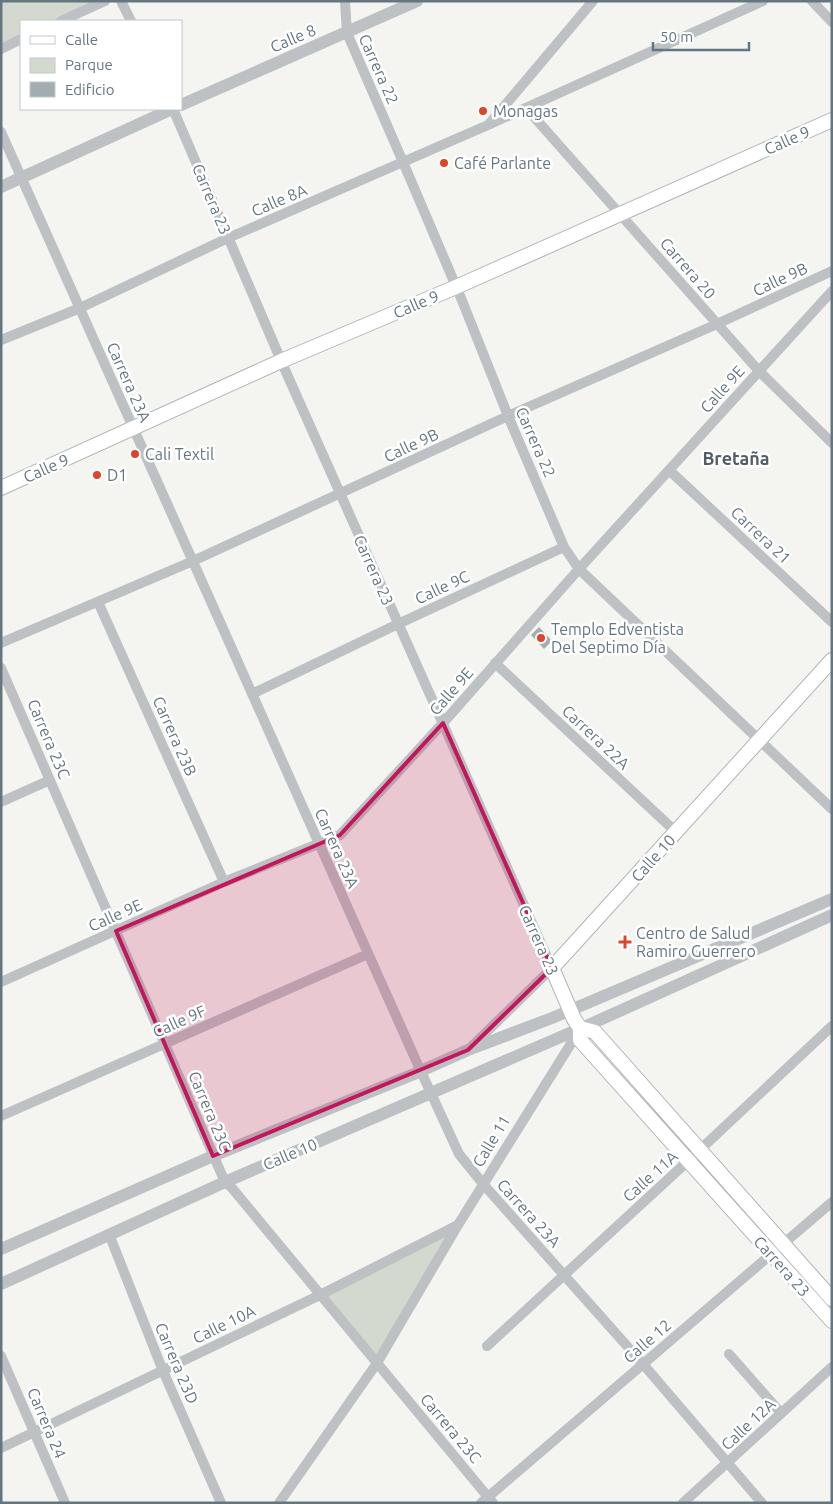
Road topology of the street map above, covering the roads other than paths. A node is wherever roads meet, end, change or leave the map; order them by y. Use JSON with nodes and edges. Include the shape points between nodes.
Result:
{"nodes":[{"id":1,"x":105,"y":1,"type":"edge"},
{"id":2,"x":121,"y":1,"type":"edge"},
{"id":3,"x":345,"y":1,"type":"edge"},
{"id":4,"x":417,"y":1,"type":"edge"},
{"id":5,"x":593,"y":1,"type":"edge"},
{"id":6,"x":763,"y":1,"type":"edge"},
{"id":7,"x":812,"y":1,"type":"edge"},
{"id":8,"x":63,"y":20,"type":"edge"},
{"id":9,"x":130,"y":20,"type":"edge"},
{"id":10,"x":832,"y":22,"type":"edge"},
{"id":11,"x":347,"y":33,"type":"junction"},
{"id":12,"x":20,"y":40,"type":"edge"},
{"id":13,"x":1,"y":48,"type":"edge"},
{"id":14,"x":182,"y":105,"type":"edge"},
{"id":15,"x":526,"y":108,"type":"junction"},
{"id":16,"x":170,"y":110,"type":"edge"},
{"id":17,"x":172,"y":110,"type":"edge"},
{"id":18,"x":832,"y":120,"type":"edge"},
{"id":19,"x":488,"y":125,"type":"junction"},
{"id":20,"x":1,"y":132,"type":"edge"},
{"id":21,"x":403,"y":162,"type":"junction"},
{"id":22,"x":22,"y":178,"type":"junction"},
{"id":23,"x":1,"y":187,"type":"edge"},
{"id":24,"x":620,"y":213,"type":"junction"},
{"id":25,"x":228,"y":238,"type":"junction"},
{"id":26,"x":832,"y":271,"type":"edge"},
{"id":27,"x":456,"y":287,"type":"junction"},
{"id":28,"x":832,"y":291,"type":"edge"},
{"id":29,"x":80,"y":308,"type":"junction"},
{"id":30,"x":717,"y":324,"type":"junction"},
{"id":31,"x":1,"y":340,"type":"edge"},
{"id":32,"x":281,"y":361,"type":"junction"},
{"id":33,"x":759,"y":371,"type":"junction"},
{"id":34,"x":508,"y":416,"type":"junction"},
{"id":35,"x":134,"y":429,"type":"junction"},
{"id":36,"x":832,"y":443,"type":"edge"},
{"id":37,"x":669,"y":470,"type":"junction"},
{"id":38,"x":1,"y":488,"type":"edge"},
{"id":39,"x":340,"y":494,"type":"junction"},
{"id":40,"x":564,"y":547,"type":"junction"},
{"id":41,"x":193,"y":561,"type":"junction"},
{"id":42,"x":579,"y":569,"type":"junction"},
{"id":43,"x":98,"y":602,"type":"junction"},
{"id":44,"x":832,"y":622,"type":"edge"},
{"id":45,"x":398,"y":624,"type":"junction"},
{"id":46,"x":1,"y":643,"type":"edge"},
{"id":47,"x":832,"y":660,"type":"edge"},
{"id":48,"x":495,"y":663,"type":"junction"},
{"id":49,"x":1,"y":668,"type":"edge"},
{"id":50,"x":252,"y":694,"type":"junction"},
{"id":51,"x":442,"y":723,"type":"junction"},
{"id":52,"x":759,"y":739,"type":"junction"},
{"id":53,"x":50,"y":780,"type":"junction"},
{"id":54,"x":1,"y":802,"type":"edge"},
{"id":55,"x":832,"y":809,"type":"edge"},
{"id":56,"x":676,"y":832,"type":"junction"},
{"id":57,"x":319,"y":844,"type":"junction"},
{"id":58,"x":224,"y":882,"type":"junction"},
{"id":59,"x":832,"y":899,"type":"edge"},
{"id":60,"x":832,"y":915,"type":"edge"},
{"id":61,"x":116,"y":931,"type":"junction"},
{"id":62,"x":368,"y":954,"type":"junction"},
{"id":63,"x":552,"y":968,"type":"junction"},
{"id":64,"x":1,"y":982,"type":"edge"},
{"id":65,"x":569,"y":1011,"type":"junction"},
{"id":66,"x":832,"y":1026,"type":"edge"},
{"id":67,"x":580,"y":1028,"type":"junction"},
{"id":68,"x":165,"y":1044,"type":"junction"},
{"id":69,"x":468,"y":1050,"type":"junction"},
{"id":70,"x":421,"y":1071,"type":"junction"},
{"id":71,"x":431,"y":1093,"type":"junction"},
{"id":72,"x":1,"y":1116,"type":"edge"},
{"id":73,"x":700,"y":1150,"type":"junction"},
{"id":74,"x":213,"y":1156,"type":"junction"},
{"id":75,"x":688,"y":1161,"type":"junction"},
{"id":76,"x":225,"y":1182,"type":"junction"},
{"id":77,"x":484,"y":1185,"type":"junction"},
{"id":78,"x":832,"y":1202,"type":"edge"},
{"id":79,"x":458,"y":1225,"type":"junction"},
{"id":80,"x":109,"y":1234,"type":"junction"},
{"id":81,"x":784,"y":1244,"type":"junction"},
{"id":82,"x":1,"y":1249,"type":"edge"},
{"id":83,"x":771,"y":1254,"type":"junction"},
{"id":84,"x":564,"y":1275,"type":"junction"},
{"id":85,"x":1,"y":1284,"type":"edge"},
{"id":86,"x":320,"y":1295,"type":"junction"},
{"id":87,"x":832,"y":1299,"type":"edge"},
{"id":88,"x":832,"y":1321,"type":"edge"},
{"id":89,"x":487,"y":1346,"type":"dead end"},
{"id":90,"x":729,"y":1354,"type":"dead end"},
{"id":91,"x":1,"y":1356,"type":"edge"},
{"id":92,"x":377,"y":1363,"type":"junction"},
{"id":93,"x":643,"y":1364,"type":"junction"},
{"id":94,"x":832,"y":1367,"type":"edge"},
{"id":95,"x":163,"y":1371,"type":"junction"},
{"id":96,"x":781,"y":1413,"type":"junction"},
{"id":97,"x":34,"y":1432,"type":"junction"},
{"id":98,"x":1,"y":1448,"type":"edge"},
{"id":99,"x":728,"y":1463,"type":"junction"},
{"id":100,"x":488,"y":1501,"type":"edge"},
{"id":101,"x":65,"y":1503,"type":"edge"},
{"id":102,"x":221,"y":1503,"type":"edge"},
{"id":103,"x":279,"y":1503,"type":"edge"},
{"id":104,"x":684,"y":1503,"type":"edge"},
{"id":105,"x":762,"y":1503,"type":"edge"}],
"edges":[{"from":1,"to":8,"type":"street"},
{"from":2,"to":9,"type":"street"},
{"from":3,"to":11,"type":"street","name":"Carrera 22"},
{"from":4,"to":11,"type":"street","name":"Calle 8"},
{"from":5,"to":19,"type":"street","name":"Calle 8A"},
{"from":6,"to":15,"type":"street","name":"Calle 8A"},
{"from":7,"to":10,"type":"street"},
{"from":11,"to":14,"type":"street","name":"Calle 8"},
{"from":11,"to":21,"type":"street","name":"Carrera 22"},
{"from":12,"to":13,"type":"street"},
{"from":15,"to":19,"type":"street","name":"Calle 8A"},
{"from":15,"to":24,"type":"street","name":"Carrera 20"},
{"from":16,"to":22,"type":"street"},
{"from":17,"to":25,"type":"street","name":"Carrera 23"},
{"from":18,"to":24,"type":"main road","name":"Calle 9"},
{"from":19,"to":21,"type":"street","name":"Calle 8A"},
{"from":20,"to":22,"type":"street","name":"Carrera 23A"},
{"from":21,"to":25,"type":"street","name":"Calle 8A"},
{"from":21,"to":27,"type":"street","name":"Carrera 22"},
{"from":22,"to":23,"type":"street"},
{"from":22,"to":29,"type":"street","name":"Carrera 23A"},
{"from":24,"to":27,"type":"main road","name":"Calle 9"},
{"from":24,"to":30,"type":"street","name":"Carrera 20"},
{"from":25,"to":29,"type":"street","name":"Calle 8A"},
{"from":25,"to":32,"type":"street","name":"Carrera 23"},
{"from":26,"to":30,"type":"street","name":"Calle 9B"},
{"from":27,"to":32,"type":"main road","name":"Calle 9"},
{"from":27,"to":34,"type":"street","name":"Carrera 22"},
{"from":28,"to":33,"type":"street","name":"Calle 9E"},
{"from":29,"to":31,"type":"street","name":"Calle 8A"},
{"from":29,"to":35,"type":"street","name":"Carrera 23A"},
{"from":30,"to":33,"type":"street","name":"Carrera 20"},
{"from":30,"to":34,"type":"street","name":"Calle 9B"},
{"from":32,"to":35,"type":"main road","name":"Calle 9"},
{"from":32,"to":39,"type":"street","name":"Carrera 23"},
{"from":33,"to":36,"type":"street","name":"Carrera 20"},
{"from":33,"to":37,"type":"street","name":"Calle 9E"},
{"from":34,"to":39,"type":"street","name":"Calle 9B"},
{"from":34,"to":40,"type":"street","name":"Carrera 22"},
{"from":35,"to":38,"type":"main road","name":"Calle 9"},
{"from":35,"to":41,"type":"street","name":"Carrera 23A"},
{"from":37,"to":42,"type":"street","name":"Calle 9E"},
{"from":37,"to":44,"type":"street","name":"Carrera 21"},
{"from":39,"to":41,"type":"street","name":"Calle 9B"},
{"from":39,"to":45,"type":"street","name":"Carrera 23"},
{"from":40,"to":42,"type":"street","name":"Carrera 22"},
{"from":40,"to":45,"type":"street","name":"Calle 9C"},
{"from":41,"to":43,"type":"street","name":"Calle 9B"},
{"from":41,"to":50,"type":"street","name":"Carrera 23A"},
{"from":42,"to":48,"type":"street","name":"Calle 9E"},
{"from":42,"to":52,"type":"street","name":"Carrera 22"},
{"from":43,"to":46,"type":"street","name":"Calle 9B"},
{"from":43,"to":58,"type":"street","name":"Carrera 23B"},
{"from":45,"to":50,"type":"street","name":"Calle 9C"},
{"from":45,"to":51,"type":"street","name":"Carrera 23"},
{"from":47,"to":52,"type":"main road","name":"Calle 10"},
{"from":48,"to":51,"type":"street","name":"Calle 9E"},
{"from":48,"to":56,"type":"street","name":"Carrera 22A"},
{"from":49,"to":53,"type":"street","name":"Carrera 23C"},
{"from":50,"to":57,"type":"street","name":"Carrera 23A"},
{"from":51,"to":57,"type":"street","name":"Calle 9E","via":[[340,835]]},
{"from":51,"to":63,"type":"street","name":"Carrera 23"},
{"from":52,"to":55,"type":"street","name":"Carrera 22"},
{"from":52,"to":56,"type":"main road","name":"Calle 10"},
{"from":53,"to":54,"type":"street"},
{"from":53,"to":61,"type":"street","name":"Carrera 23C"},
{"from":56,"to":63,"type":"main road","name":"Calle 10"},
{"from":57,"to":58,"type":"street","name":"Calle 9E"},
{"from":57,"to":62,"type":"street","name":"Carrera 23A"},
{"from":58,"to":61,"type":"street","name":"Calle 9E"},
{"from":59,"to":65,"type":"street"},
{"from":60,"to":67,"type":"street"},
{"from":61,"to":64,"type":"street","name":"Calle 9E"},
{"from":61,"to":68,"type":"street","name":"Carrera 23C"},
{"from":62,"to":68,"type":"street","name":"Calle 9F"},
{"from":62,"to":70,"type":"street","name":"Carrera 23A"},
{"from":63,"to":65,"type":"main road","name":"Carrera 23"},
{"from":63,"to":69,"type":"street","name":"Calle 10"},
{"from":65,"to":67,"type":"main road","name":"Carrera 23"},
{"from":65,"to":69,"type":"street","name":"Calle 10"},
{"from":66,"to":73,"type":"street","name":"Calle 11A"},
{"from":67,"to":71,"type":"street","name":"Calle 10"},
{"from":67,"to":73,"type":"main road","name":"Carrera 23","via":[[594,1032]]},
{"from":67,"to":75,"type":"main road","name":"Carrera 23","via":[[580,1040]]},
{"from":67,"to":77,"type":"street","name":"Calle 11"},
{"from":68,"to":72,"type":"street","name":"Calle 9F"},
{"from":68,"to":74,"type":"street","name":"Carrera 23C"},
{"from":69,"to":70,"type":"street","name":"Calle 10"},
{"from":70,"to":71,"type":"street","name":"Carrera 23A"},
{"from":70,"to":74,"type":"street","name":"Calle 10"},
{"from":71,"to":76,"type":"street","name":"Calle 10"},
{"from":71,"to":77,"type":"street","name":"Carrera 23A","via":[[459,1154]]},
{"from":73,"to":75,"type":"street","name":"Calle 11A"},
{"from":73,"to":81,"type":"main road","name":"Carrera 23"},
{"from":74,"to":76,"type":"street","name":"Carrera 23C"},
{"from":74,"to":82,"type":"street","name":"Calle 10"},
{"from":75,"to":83,"type":"main road","name":"Carrera 23"},
{"from":75,"to":84,"type":"street","name":"Calle 11A"},
{"from":76,"to":80,"type":"street","name":"Calle 10"},
{"from":76,"to":86,"type":"street","name":"Carrera 23C"},
{"from":77,"to":79,"type":"street","name":"Calle 11"},
{"from":77,"to":84,"type":"street","name":"Carrera 23A"},
{"from":78,"to":81,"type":"street","name":"Calle 12"},
{"from":79,"to":86,"type":"street","name":"Calle 10A"},
{"from":79,"to":92,"type":"street","name":"Calle 11"},
{"from":80,"to":85,"type":"street","name":"Calle 10"},
{"from":80,"to":95,"type":"street","name":"Carrera 23D"},
{"from":81,"to":83,"type":"street","name":"Calle 12"},
{"from":81,"to":87,"type":"main road","name":"Carrera 23"},
{"from":83,"to":88,"type":"main road","name":"Carrera 23"},
{"from":83,"to":93,"type":"street","name":"Calle 12"},
{"from":84,"to":89,"type":"street","name":"Calle 11A"},
{"from":84,"to":93,"type":"street","name":"Carrera 23A"},
{"from":86,"to":92,"type":"street","name":"Carrera 23C"},
{"from":86,"to":95,"type":"street","name":"Calle 10A"},
{"from":90,"to":96,"type":"street"},
{"from":91,"to":97,"type":"street","name":"Carrera 24"},
{"from":92,"to":100,"type":"street","name":"Carrera 23C"},
{"from":92,"to":103,"type":"street","name":"Calle 11"},
{"from":93,"to":99,"type":"street","name":"Carrera 23A"},
{"from":93,"to":100,"type":"street","name":"Calle 12"},
{"from":94,"to":96,"type":"street","name":"Calle 12A"},
{"from":95,"to":97,"type":"street","name":"Calle 10A"},
{"from":95,"to":102,"type":"street","name":"Carrera 23D"},
{"from":96,"to":99,"type":"street","name":"Calle 12A"},
{"from":97,"to":98,"type":"street","name":"Calle 10A"},
{"from":97,"to":101,"type":"street","name":"Carrera 24"},
{"from":99,"to":104,"type":"street","name":"Calle 12A"},
{"from":99,"to":105,"type":"street","name":"Carrera 23A"}]}
